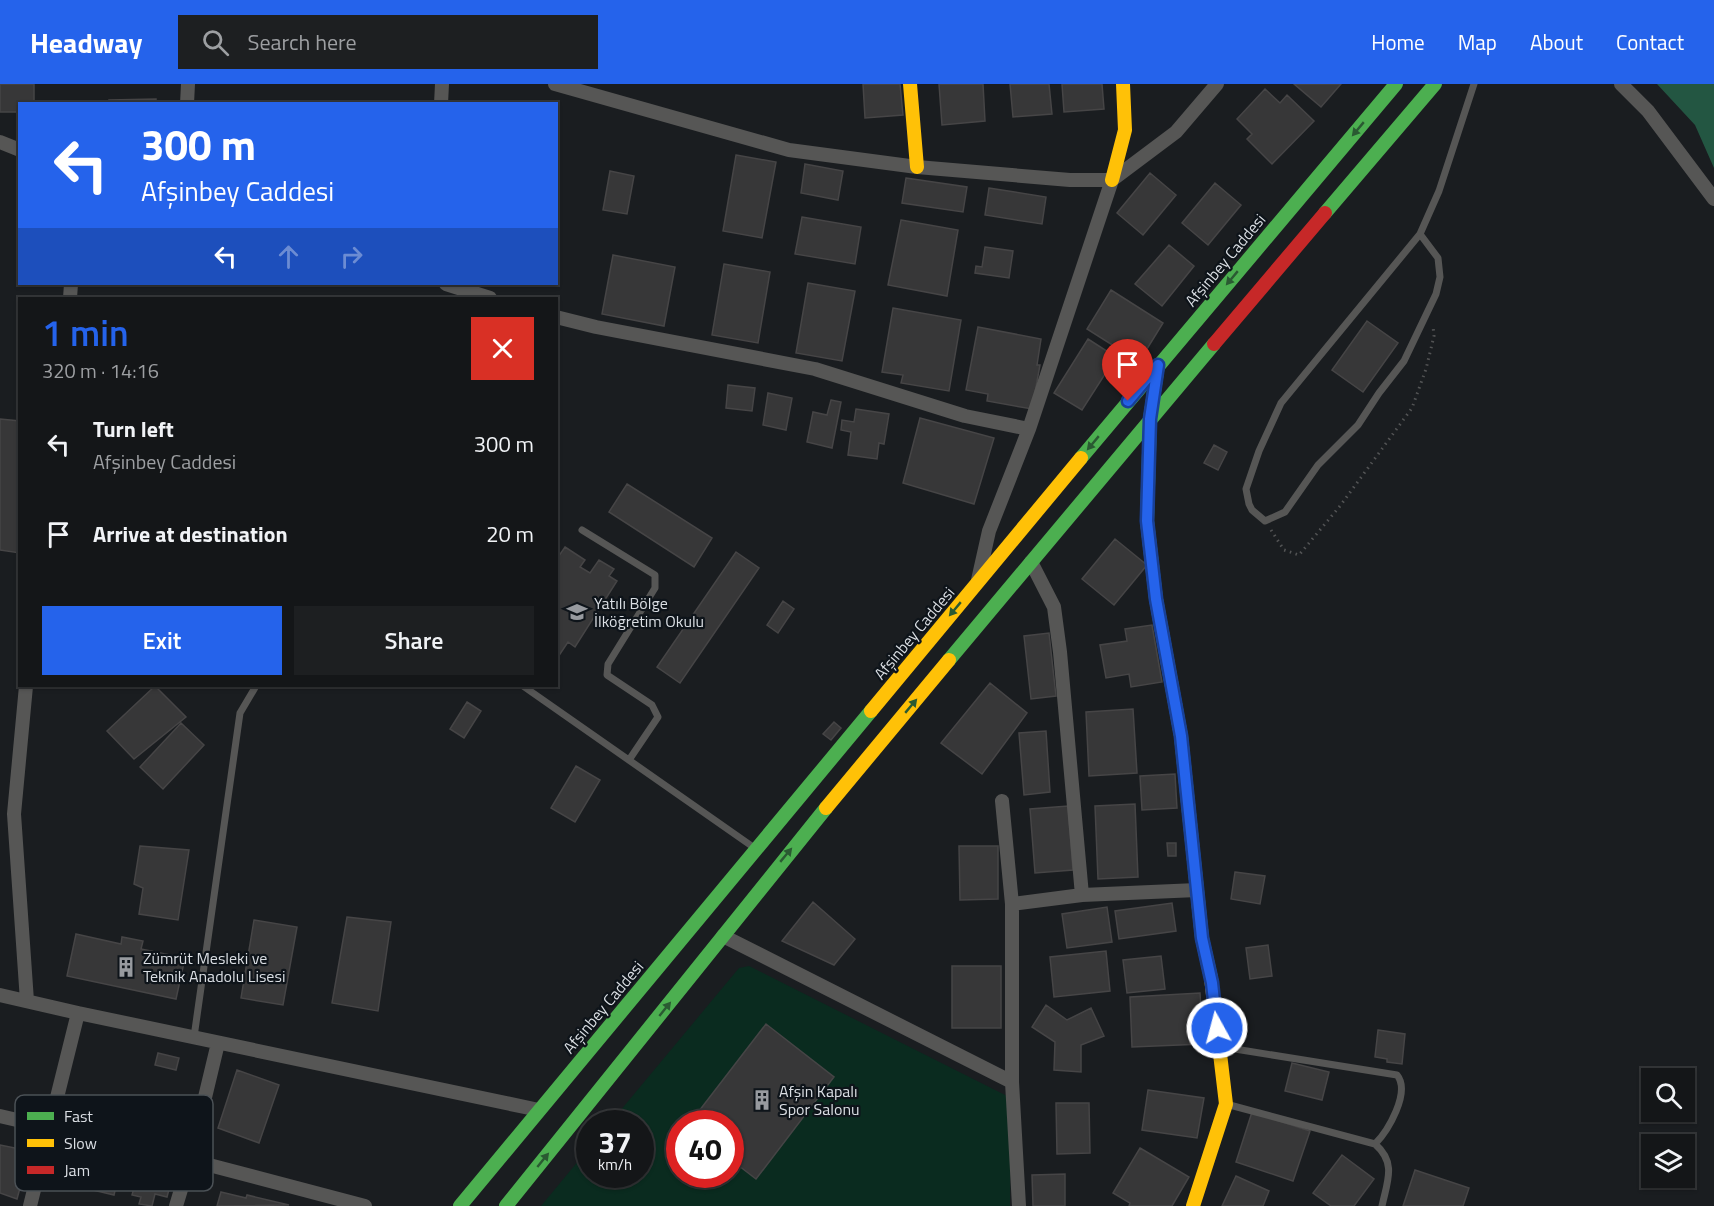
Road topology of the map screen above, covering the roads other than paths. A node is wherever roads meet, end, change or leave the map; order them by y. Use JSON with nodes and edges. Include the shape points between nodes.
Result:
{"nodes":[{"id":1,"x":188,"y":84,"type":"edge"},
{"id":2,"x":442,"y":84,"type":"edge"},
{"id":3,"x":555,"y":84,"type":"edge"},
{"id":4,"x":910,"y":84,"type":"edge"},
{"id":5,"x":1123,"y":84,"type":"edge"},
{"id":6,"x":1217,"y":84,"type":"edge"},
{"id":7,"x":1396,"y":84,"type":"edge"},
{"id":8,"x":1435,"y":84,"type":"edge"},
{"id":9,"x":1474,"y":84,"type":"edge"},
{"id":10,"x":1622,"y":84,"type":"edge"},
{"id":11,"x":187,"y":102,"type":"edge"},
{"id":12,"x":441,"y":102,"type":"edge"},
{"id":13,"x":0,"y":142,"type":"edge"},
{"id":14,"x":18,"y":149,"type":"edge"},
{"id":15,"x":917,"y":167,"type":"junction"},
{"id":16,"x":1112,"y":180,"type":"junction"},
{"id":17,"x":1714,"y":199,"type":"edge"},
{"id":18,"x":1420,"y":234,"type":"junction"},
{"id":19,"x":449,"y":285,"type":"edge"},
{"id":20,"x":487,"y":297,"type":"edge"},
{"id":21,"x":558,"y":318,"type":"edge"},
{"id":22,"x":1158,"y":365,"type":"junction"},
{"id":23,"x":1150,"y":419,"type":"junction"},
{"id":24,"x":1029,"y":429,"type":"junction"},
{"id":25,"x":582,"y":530,"type":"dead end"},
{"id":26,"x":1031,"y":562,"type":"junction"},
{"id":27,"x":977,"y":583,"type":"junction"},
{"id":28,"x":26,"y":687,"type":"edge"},
{"id":29,"x":255,"y":687,"type":"edge"},
{"id":30,"x":524,"y":687,"type":"edge"},
{"id":31,"x":629,"y":760,"type":"junction"},
{"id":32,"x":1002,"y":801,"type":"dead end"},
{"id":33,"x":756,"y":849,"type":"junction"},
{"id":34,"x":1197,"y":890,"type":"junction"},
{"id":35,"x":1082,"y":895,"type":"junction"},
{"id":36,"x":1012,"y":904,"type":"junction"},
{"id":37,"x":723,"y":936,"type":"junction"},
{"id":38,"x":0,"y":995,"type":"edge"},
{"id":39,"x":27,"y":1001,"type":"junction"},
{"id":40,"x":78,"y":1013,"type":"junction"},
{"id":41,"x":194,"y":1037,"type":"junction"},
{"id":42,"x":218,"y":1043,"type":"junction"},
{"id":43,"x":1220,"y":1050,"type":"junction"},
{"id":44,"x":1012,"y":1082,"type":"junction"},
{"id":45,"x":58,"y":1095,"type":"edge"},
{"id":46,"x":206,"y":1095,"type":"edge"},
{"id":47,"x":1226,"y":1104,"type":"junction"},
{"id":48,"x":539,"y":1110,"type":"junction"},
{"id":49,"x":0,"y":1116,"type":"edge"},
{"id":50,"x":15,"y":1120,"type":"edge"},
{"id":51,"x":1375,"y":1144,"type":"junction"},
{"id":52,"x":213,"y":1166,"type":"edge"},
{"id":53,"x":34,"y":1191,"type":"edge"},
{"id":54,"x":181,"y":1191,"type":"edge"},
{"id":55,"x":30,"y":1206,"type":"edge"},
{"id":56,"x":176,"y":1206,"type":"edge"},
{"id":57,"x":365,"y":1206,"type":"edge"},
{"id":58,"x":460,"y":1206,"type":"edge"},
{"id":59,"x":506,"y":1206,"type":"edge"},
{"id":60,"x":1018,"y":1206,"type":"edge"},
{"id":61,"x":1193,"y":1206,"type":"edge"},
{"id":62,"x":1382,"y":1206,"type":"edge"}],
"edges":[{"from":1,"to":11,"type":"street"},
{"from":2,"to":12,"type":"street"},
{"from":3,"to":15,"type":"street","via":[[789,150]]},
{"from":4,"to":15,"type":"main road"},
{"from":5,"to":16,"type":"main road","via":[[1125,130]]},
{"from":6,"to":16,"type":"street","via":[[1176,132]]},
{"from":7,"to":22,"type":"main road","name":"Afşinbey Caddesi","one_way":true},
{"from":8,"to":23,"type":"main road"},
{"from":9,"to":18,"type":"lane"},
{"from":10,"to":17,"type":"street","via":[[1648,111]]},
{"from":13,"to":14,"type":"street"},
{"from":15,"to":16,"type":"street"},
{"from":16,"to":24,"type":"street"},
{"from":18,"to":18,"type":"lane","via":[[1281,404],[1246,489],[1252,510],[1265,520],[1285,512],[1318,465],[1358,425],[1404,362],[1440,278],[1438,258]]},
{"from":19,"to":20,"type":"street"},
{"from":21,"to":24,"type":"street","via":[[815,369],[965,416]]},
{"from":22,"to":23,"type":"main road"},
{"from":22,"to":27,"type":"main road","name":"Afşinbey Caddesi","one_way":true},
{"from":23,"to":26,"type":"main road"},
{"from":23,"to":34,"type":"main road","via":[[1147,521],[1156,599],[1181,736]]},
{"from":24,"to":27,"type":"street","via":[[989,531]]},
{"from":25,"to":31,"type":"lane","via":[[655,575],[655,588],[608,663],[607,675],[652,705],[658,717]]},
{"from":26,"to":35,"type":"street","via":[[1054,607]]},
{"from":37,"to":26,"type":"main road","one_way":true},
{"from":27,"to":33,"type":"main road","name":"Afşinbey Caddesi","one_way":true},
{"from":28,"to":39,"type":"street","via":[[14,814]]},
{"from":29,"to":41,"type":"lane","via":[[240,712]]},
{"from":30,"to":31,"type":"lane"},
{"from":31,"to":33,"type":"lane"},
{"from":32,"to":36,"type":"street"},
{"from":33,"to":48,"type":"main road","name":"Afşinbey Caddesi"},
{"from":34,"to":35,"type":"street"},
{"from":34,"to":43,"type":"main road"},
{"from":35,"to":36,"type":"street"},
{"from":36,"to":44,"type":"street"},
{"from":37,"to":44,"type":"street"},
{"from":59,"to":37,"type":"main road","one_way":true},
{"from":38,"to":39,"type":"street"},
{"from":39,"to":40,"type":"street"},
{"from":40,"to":41,"type":"street"},
{"from":40,"to":45,"type":"street"},
{"from":41,"to":42,"type":"street"},
{"from":42,"to":46,"type":"street"},
{"from":42,"to":48,"type":"street"},
{"from":43,"to":47,"type":"main road"},
{"from":43,"to":51,"type":"lane","via":[[1235,1049],[1397,1075],[1401,1085],[1397,1108]]},
{"from":44,"to":60,"type":"street"},
{"from":47,"to":51,"type":"lane"},
{"from":47,"to":61,"type":"main road"},
{"from":48,"to":58,"type":"main road","name":"Afşinbey Caddesi"},
{"from":49,"to":50,"type":"street"},
{"from":51,"to":62,"type":"lane","via":[[1390,1167]]},
{"from":52,"to":57,"type":"street"},
{"from":53,"to":55,"type":"street"},
{"from":54,"to":56,"type":"street"}]}
